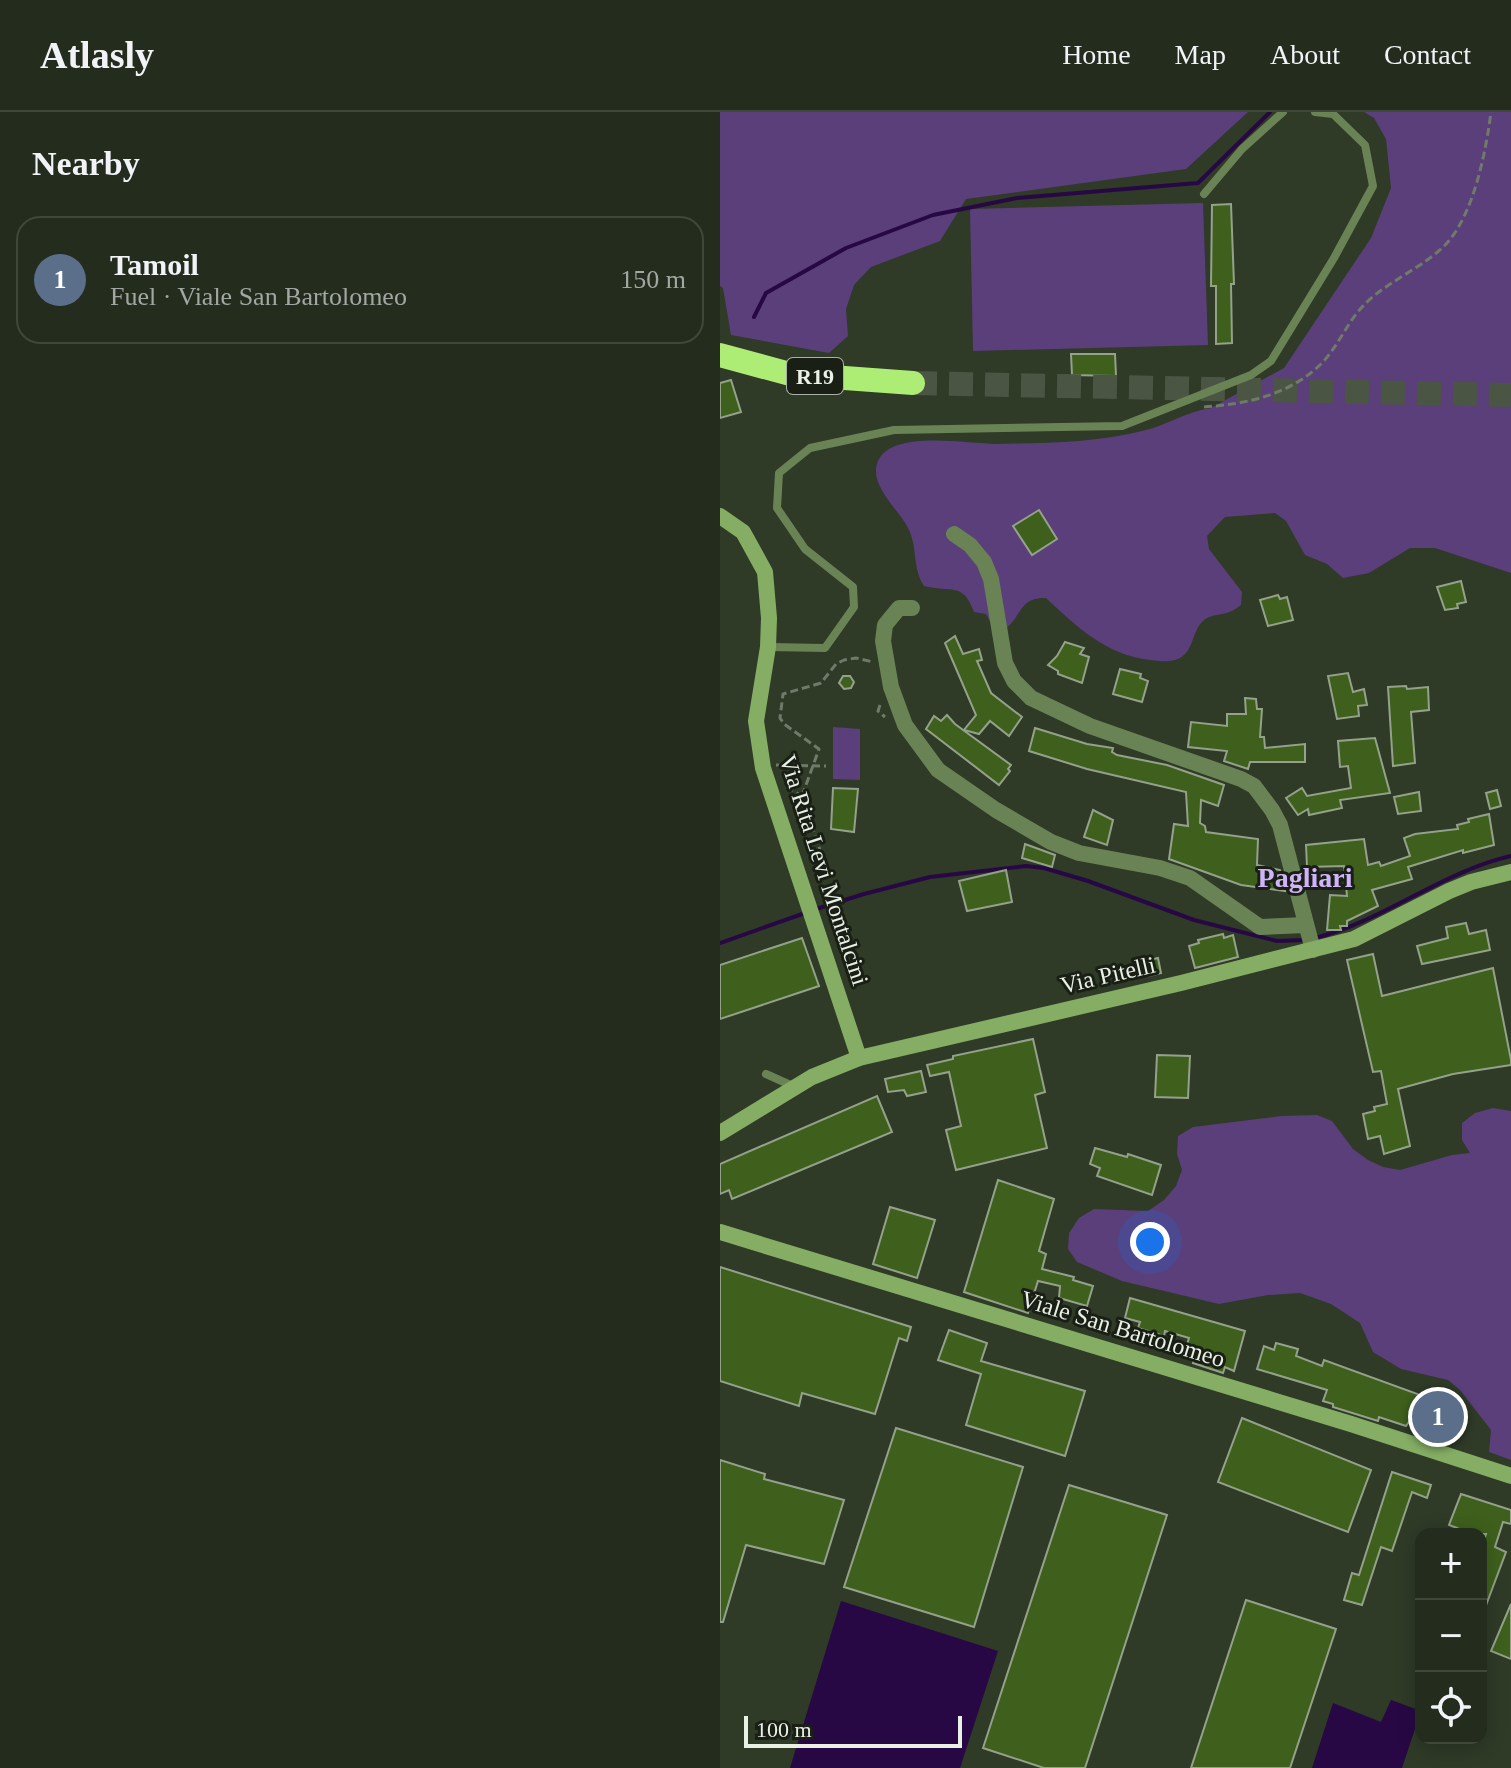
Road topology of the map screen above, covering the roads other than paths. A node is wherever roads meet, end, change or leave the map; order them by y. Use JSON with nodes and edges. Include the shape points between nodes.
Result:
{"nodes":[{"id":1,"x":1283,"y":112,"type":"edge"},
{"id":2,"x":1315,"y":112,"type":"edge"},
{"id":3,"x":1204,"y":194,"type":"dead end"},
{"id":4,"x":720,"y":355,"type":"edge"},
{"id":5,"x":913,"y":383,"type":"tunnel mouth"},
{"id":6,"x":720,"y":516,"type":"edge"},
{"id":7,"x":954,"y":534,"type":"dead end"},
{"id":8,"x":912,"y":608,"type":"dead end"},
{"id":9,"x":768,"y":647,"type":"junction"},
{"id":10,"x":1511,"y":872,"type":"edge"},
{"id":11,"x":1306,"y":928,"type":"junction"},
{"id":12,"x":1312,"y":949,"type":"junction"},
{"id":13,"x":859,"y":1058,"type":"junction"},
{"id":14,"x":766,"y":1074,"type":"dead end"},
{"id":15,"x":795,"y":1088,"type":"junction"},
{"id":16,"x":720,"y":1133,"type":"edge"},
{"id":17,"x":720,"y":1232,"type":"edge"},
{"id":18,"x":1511,"y":1476,"type":"edge"}],
"edges":[{"from":1,"to":3,"type":"lane"},
{"from":2,"to":9,"type":"lane","via":[[1333,114],[1365,145],[1373,186],[1271,361],[1251,375],[1122,426],[894,430],[810,448],[779,473],[777,508],[805,549],[853,587],[854,607],[825,648]]},
{"from":4,"to":5,"type":"highway","number":"R19","via":[[790,374]]},
{"from":6,"to":9,"type":"main road","name":"Via Rita Levi Montalcini","via":[[743,532],[765,572]]},
{"from":7,"to":11,"type":"street","via":[[984,562],[1005,663],[1031,698],[1090,726],[1254,786],[1280,825]]},
{"from":8,"to":11,"type":"street","via":[[899,608],[885,625],[885,659],[905,725],[938,770],[1051,842],[1190,878],[1260,927]]},
{"from":9,"to":13,"type":"main road","name":"Via Rita Levi Montalcini","via":[[756,721],[763,768]]},
{"from":10,"to":12,"type":"main road","name":"Via Pitelli","via":[[1449,891],[1354,939]]},
{"from":11,"to":12,"type":"street"},
{"from":12,"to":13,"type":"main road","name":"Via Pitelli"},
{"from":13,"to":15,"type":"main road","name":"Via Pitelli"},
{"from":14,"to":15,"type":"lane"},
{"from":15,"to":16,"type":"main road","name":"Via Pitelli"},
{"from":17,"to":18,"type":"main road","name":"Viale San Bartolomeo"}]}
